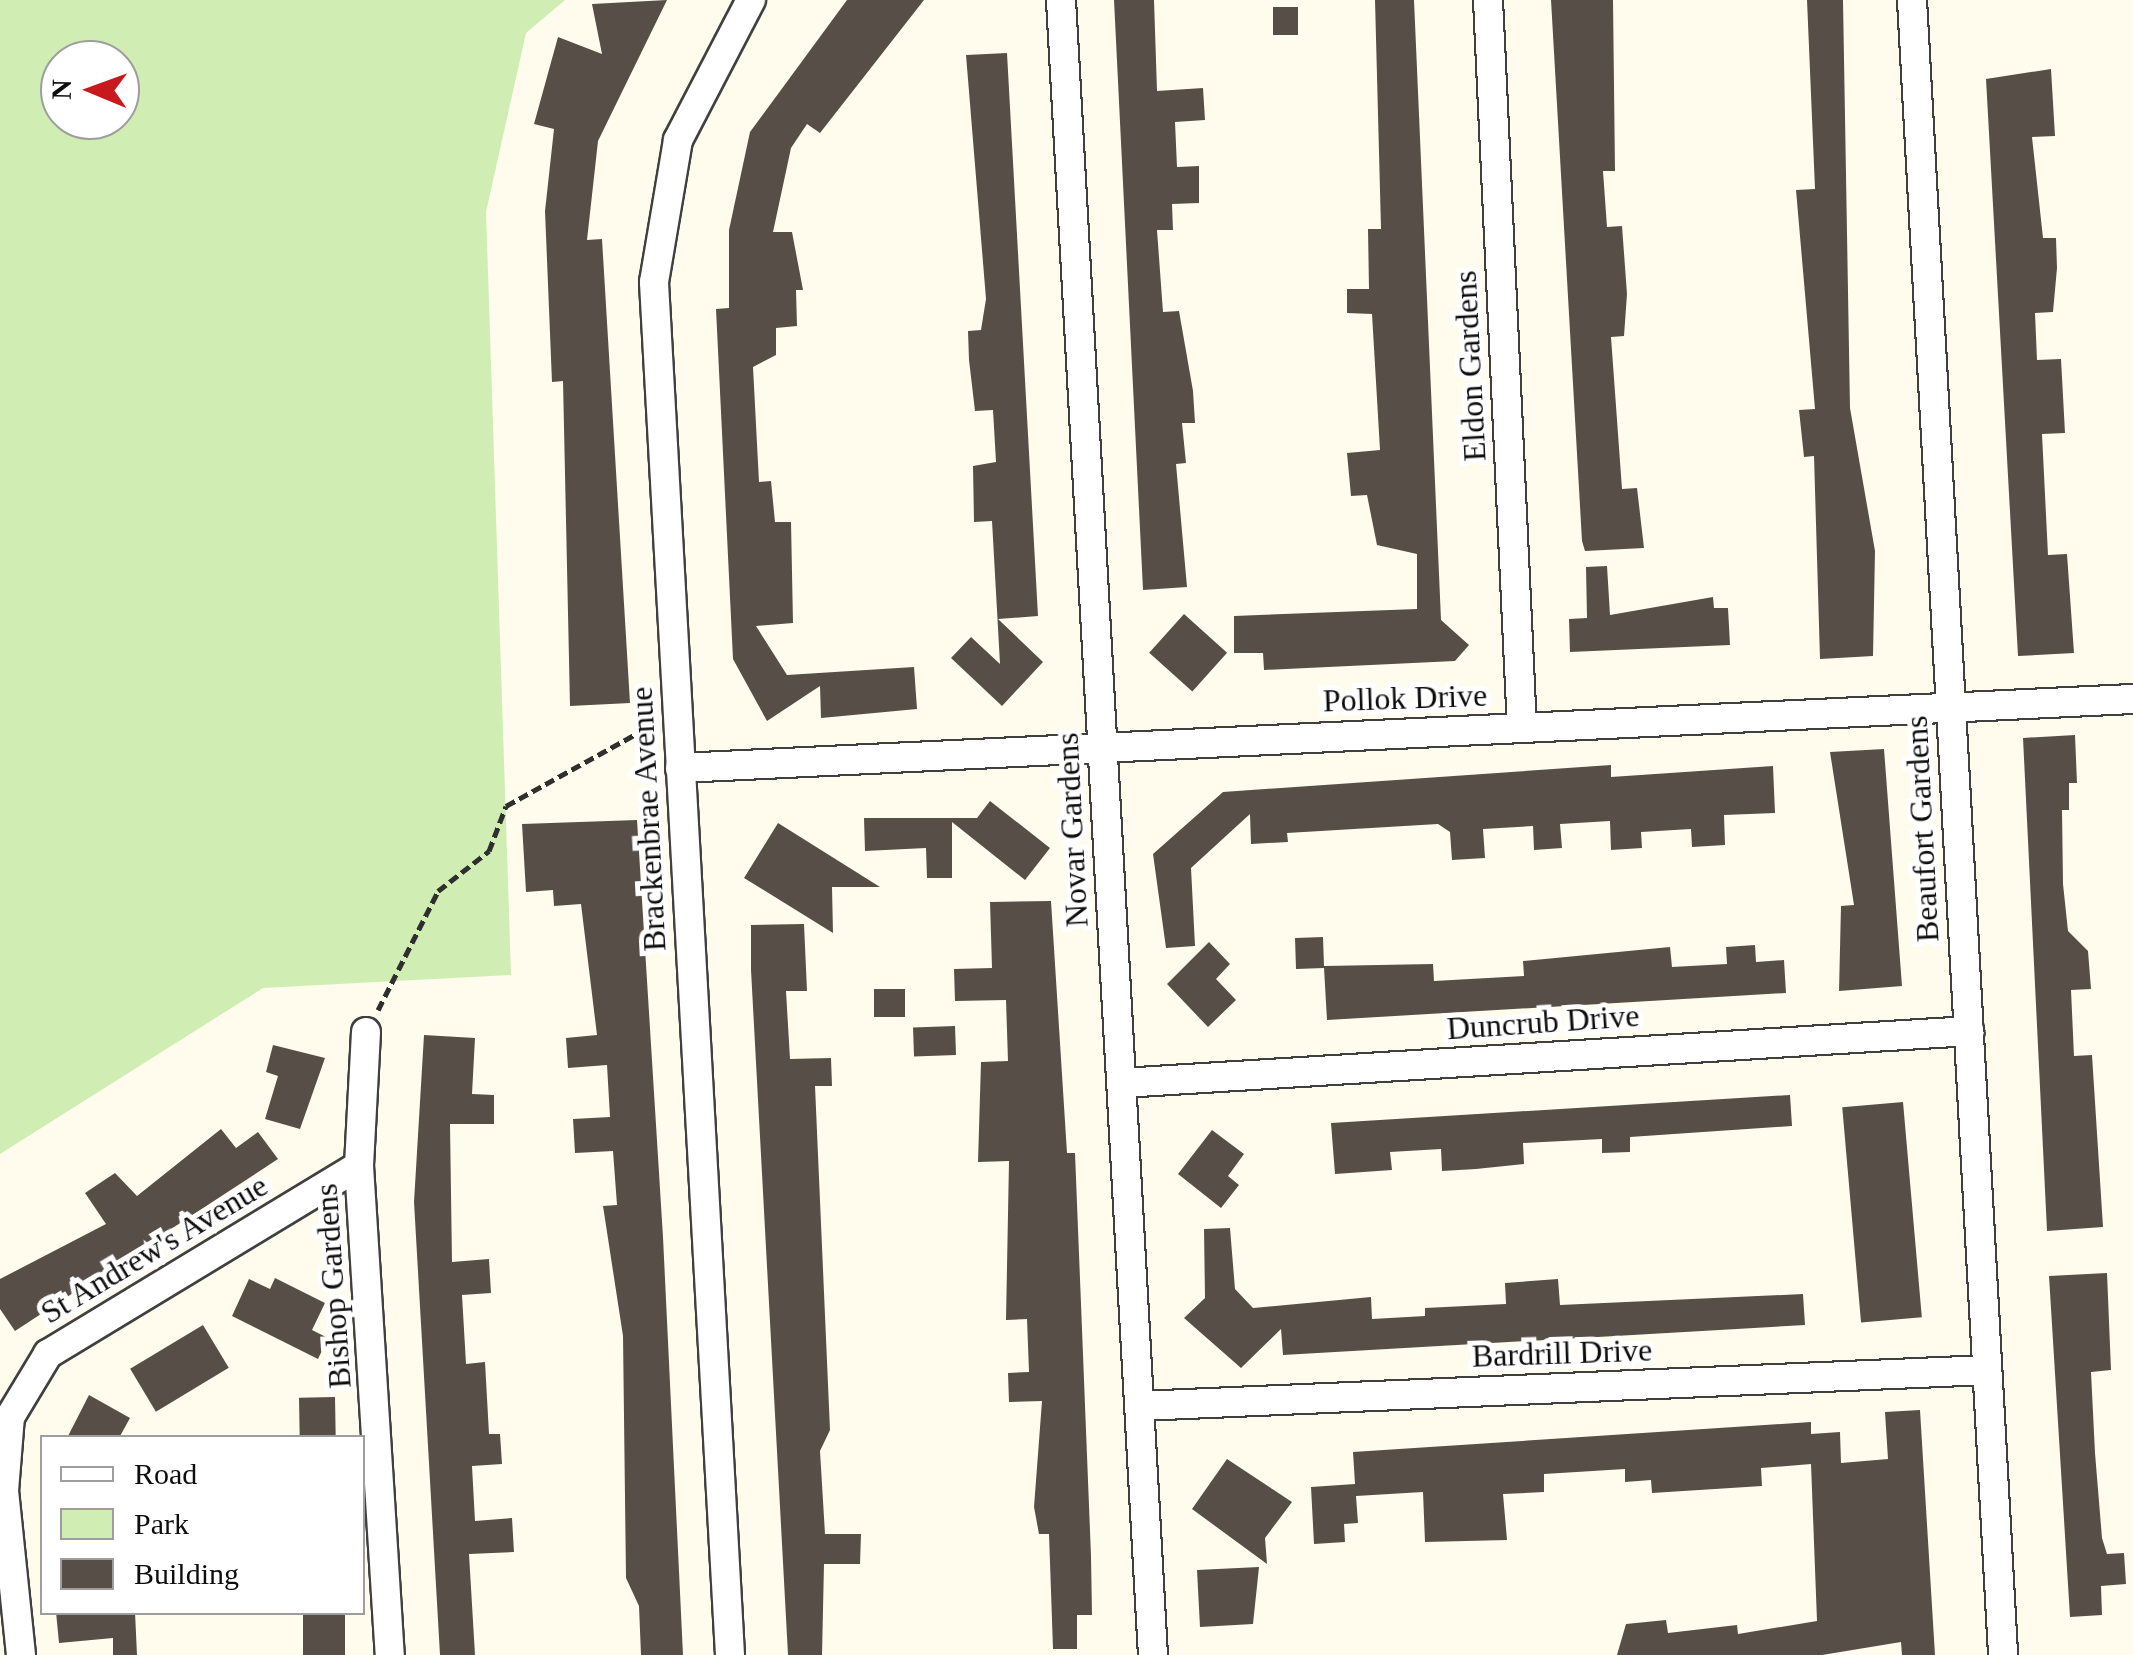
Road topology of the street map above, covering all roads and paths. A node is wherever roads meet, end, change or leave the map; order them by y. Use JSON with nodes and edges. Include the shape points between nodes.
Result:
{"nodes":[{"id":1,"x":751,"y":0,"type":"edge"},
{"id":2,"x":1061,"y":0,"type":"edge"},
{"id":3,"x":1488,"y":0,"type":"edge"},
{"id":4,"x":1912,"y":0,"type":"edge"},
{"id":5,"x":2133,"y":699,"type":"edge"},
{"id":6,"x":1951,"y":709,"type":"junction"},
{"id":7,"x":676,"y":712,"type":"junction"},
{"id":8,"x":1522,"y":728,"type":"junction"},
{"id":9,"x":1102,"y":744,"type":"junction"},
{"id":10,"x":680,"y":768,"type":"junction"},
{"id":11,"x":1969,"y":1030,"type":"junction"},
{"id":12,"x":366,"y":1032,"type":"joint"},
{"id":13,"x":1122,"y":1083,"type":"junction"},
{"id":14,"x":359,"y":1166,"type":"junction"},
{"id":15,"x":1987,"y":1370,"type":"junction"},
{"id":16,"x":1139,"y":1406,"type":"junction"},
{"id":17,"x":21,"y":1655,"type":"edge"},
{"id":18,"x":390,"y":1655,"type":"edge"},
{"id":19,"x":730,"y":1655,"type":"edge"},
{"id":20,"x":1153,"y":1655,"type":"edge"},
{"id":21,"x":2003,"y":1655,"type":"edge"}],
"edges":[{"from":1,"to":7,"type":"street","name":"Brackenbrae Avenue","via":[[678,140],[654,282]]},
{"from":2,"to":9,"type":"street","name":"Novar Gardens"},
{"from":3,"to":8,"type":"street","name":"Eldon Gardens"},
{"from":4,"to":6,"type":"street","name":"Beaufort Gardens"},
{"from":5,"to":6,"type":"street","name":"Pollok Drive"},
{"from":6,"to":8,"type":"street","name":"Pollok Drive"},
{"from":6,"to":11,"type":"street","name":"Beaufort Gardens"},
{"from":7,"to":10,"type":"street","name":"Brackenbrae Avenue"},
{"from":7,"to":12,"type":"path","via":[[506,806],[489,851],[438,891]]},
{"from":8,"to":9,"type":"street","name":"Pollok Drive"},
{"from":9,"to":10,"type":"street","name":"Pollok Drive"},
{"from":9,"to":13,"type":"street","name":"Novar Gardens"},
{"from":10,"to":19,"type":"street","name":"Brackenbrae Avenue"},
{"from":11,"to":13,"type":"street","name":"Duncrub Drive"},
{"from":11,"to":15,"type":"street","name":"Beaufort Gardens"},
{"from":12,"to":14,"type":"street","name":"Bishop Gardens"},
{"from":13,"to":16,"type":"street","name":"Novar Gardens"},
{"from":14,"to":17,"type":"street","name":"St Andrew's Avenue","via":[[48,1354],[10,1417],[4,1491]]},
{"from":14,"to":18,"type":"street","name":"Bishop Gardens"},
{"from":15,"to":16,"type":"street","name":"Bardrill Drive"},
{"from":15,"to":21,"type":"street","name":"Beaufort Gardens"},
{"from":16,"to":20,"type":"street","name":"Novar Gardens"}]}
